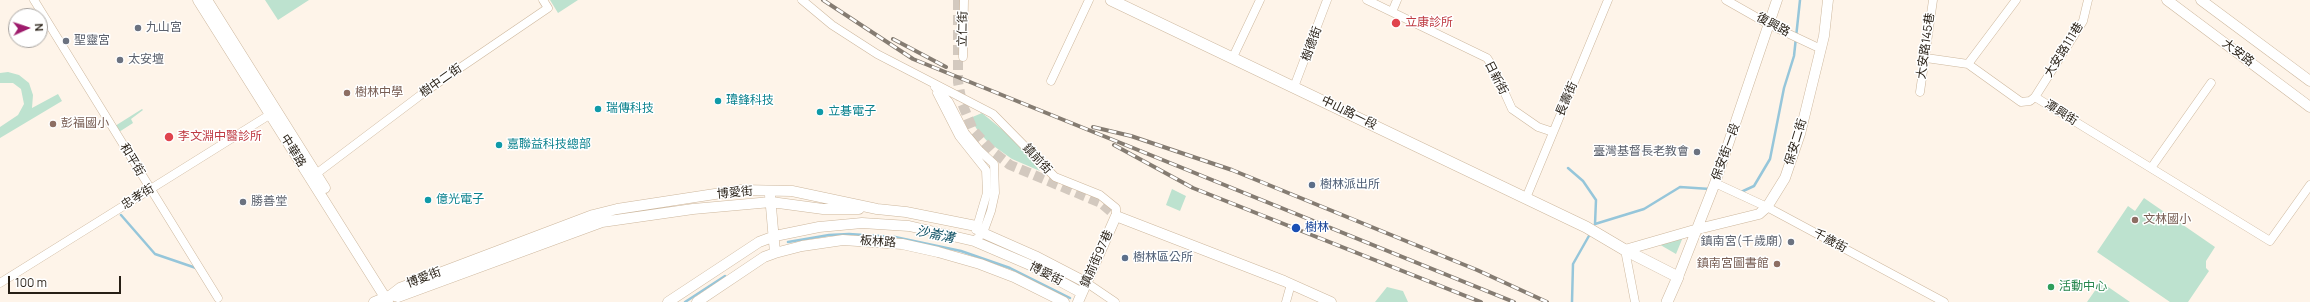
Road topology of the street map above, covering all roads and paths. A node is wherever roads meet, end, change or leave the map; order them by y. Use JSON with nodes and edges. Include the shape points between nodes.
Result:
{"nodes":[{"id":1,"x":34,"y":0,"type":"edge"},
{"id":2,"x":198,"y":0,"type":"edge"},
{"id":3,"x":207,"y":0,"type":"edge"},
{"id":4,"x":543,"y":0,"type":"edge"},
{"id":5,"x":802,"y":0,"type":"edge"},
{"id":6,"x":964,"y":0,"type":"edge"},
{"id":7,"x":1089,"y":0,"type":"edge"},
{"id":8,"x":1111,"y":0,"type":"edge"},
{"id":9,"x":1260,"y":0,"type":"edge"},
{"id":10,"x":1327,"y":0,"type":"edge"},
{"id":11,"x":1367,"y":0,"type":"edge"},
{"id":12,"x":1397,"y":0,"type":"edge"},
{"id":13,"x":1608,"y":0,"type":"edge"},
{"id":14,"x":1726,"y":0,"type":"edge"},
{"id":15,"x":1777,"y":0,"type":"edge"},
{"id":16,"x":1828,"y":0,"type":"edge"},
{"id":17,"x":1932,"y":0,"type":"edge"},
{"id":18,"x":2016,"y":0,"type":"edge"},
{"id":19,"x":2088,"y":0,"type":"edge"},
{"id":20,"x":2167,"y":0,"type":"edge"},
{"id":21,"x":2201,"y":0,"type":"edge"},
{"id":22,"x":1392,"y":12,"type":"junction"},
{"id":23,"x":1770,"y":25,"type":"junction"},
{"id":24,"x":238,"y":49,"type":"junction"},
{"id":25,"x":1821,"y":49,"type":"junction"},
{"id":26,"x":963,"y":57,"type":"dead end"},
{"id":27,"x":1233,"y":57,"type":"junction"},
{"id":28,"x":1926,"y":58,"type":"junction"},
{"id":29,"x":1968,"y":64,"type":"junction"},
{"id":30,"x":1051,"y":81,"type":"dead end"},
{"id":31,"x":2310,"y":82,"type":"edge"},
{"id":32,"x":932,"y":83,"type":"junction"},
{"id":33,"x":2211,"y":83,"type":"dead end"},
{"id":34,"x":1294,"y":87,"type":"junction"},
{"id":35,"x":1920,"y":92,"type":"dead end"},
{"id":36,"x":2035,"y":97,"type":"junction"},
{"id":37,"x":2310,"y":107,"type":"edge"},
{"id":38,"x":273,"y":113,"type":"junction"},
{"id":39,"x":1553,"y":132,"type":"junction"},
{"id":40,"x":2151,"y":168,"type":"junction"},
{"id":41,"x":313,"y":176,"type":"junction"},
{"id":42,"x":2310,"y":185,"type":"edge"},
{"id":43,"x":1714,"y":188,"type":"junction"},
{"id":44,"x":150,"y":189,"type":"junction"},
{"id":45,"x":770,"y":190,"type":"junction"},
{"id":46,"x":1526,"y":198,"type":"junction"},
{"id":47,"x":771,"y":202,"type":"junction"},
{"id":48,"x":1767,"y":207,"type":"junction"},
{"id":49,"x":877,"y":209,"type":"junction"},
{"id":50,"x":1116,"y":216,"type":"junction"},
{"id":51,"x":979,"y":229,"type":"junction"},
{"id":52,"x":1698,"y":229,"type":"junction"},
{"id":53,"x":775,"y":236,"type":"junction"},
{"id":54,"x":974,"y":241,"type":"junction"},
{"id":55,"x":1625,"y":250,"type":"junction"},
{"id":56,"x":775,"y":253,"type":"junction"},
{"id":57,"x":1678,"y":277,"type":"junction"},
{"id":58,"x":0,"y":283,"type":"edge"},
{"id":59,"x":1087,"y":283,"type":"junction"},
{"id":60,"x":1291,"y":284,"type":"junction"},
{"id":61,"x":218,"y":298,"type":"dead end"},
{"id":62,"x":1080,"y":298,"type":"edge"},
{"id":63,"x":390,"y":299,"type":"edge"},
{"id":64,"x":374,"y":302,"type":"edge"},
{"id":65,"x":668,"y":302,"type":"edge"},
{"id":66,"x":697,"y":302,"type":"edge"},
{"id":67,"x":1064,"y":302,"type":"edge"},
{"id":68,"x":1115,"y":302,"type":"edge"},
{"id":69,"x":1286,"y":302,"type":"edge"},
{"id":70,"x":1332,"y":302,"type":"edge"},
{"id":71,"x":1635,"y":302,"type":"edge"},
{"id":72,"x":1668,"y":302,"type":"edge"},
{"id":73,"x":1944,"y":302,"type":"edge"}],
"edges":[{"from":1,"to":44,"type":"street","name":"和平街"},
{"from":2,"to":24,"type":"street","name":"中華路"},
{"from":3,"to":24,"type":"street","name":"中華路"},
{"from":4,"to":41,"type":"street","name":"樹中二街","via":[[548,8],[426,91]]},
{"from":5,"to":32,"type":"street","name":"鎮前街","via":[[832,25],[878,54]]},
{"from":6,"to":26,"type":"street","name":"立仁街"},
{"from":7,"to":30,"type":"street"},
{"from":8,"to":27,"type":"main road","name":"中山路一段"},
{"from":9,"to":27,"type":"street"},
{"from":10,"to":34,"type":"street","name":"樹德街"},
{"from":11,"to":22,"type":"street","name":"日新街"},
{"from":12,"to":22,"type":"street"},
{"from":13,"to":39,"type":"street","name":"長壽街"},
{"from":14,"to":23,"type":"street","name":"復興路"},
{"from":15,"to":23,"type":"street","name":"保安街一段"},
{"from":16,"to":25,"type":"street","name":"保安二街"},
{"from":17,"to":28,"type":"street","name":"大安路145巷"},
{"from":18,"to":29,"type":"street"},
{"from":19,"to":36,"type":"street","name":"大安路111巷","via":[[2083,21]]},
{"from":20,"to":37,"type":"street","name":"大安路"},
{"from":21,"to":31,"type":"street","name":"大安路"},
{"from":22,"to":39,"type":"street","name":"日新街","via":[[1487,58],[1512,109],[1538,127]]},
{"from":23,"to":25,"type":"street","name":"復興路"},
{"from":23,"to":43,"type":"street","name":"保安街一段"},
{"from":24,"to":38,"type":"street","name":"中華路"},
{"from":25,"to":48,"type":"street","name":"保安二街","via":[[1798,142],[1785,178]]},
{"from":27,"to":34,"type":"main road","name":"中山路一段"},
{"from":28,"to":29,"type":"street","name":"潭興街"},
{"from":28,"to":35,"type":"street","name":"大安路145巷"},
{"from":29,"to":36,"type":"street","name":"潭興街","via":[[2021,102],[2030,101]]},
{"from":32,"to":50,"type":"street","name":"鎮前街","via":[[993,114],[1055,177],[1100,195],[1116,208]]},
{"from":32,"to":51,"type":"street","via":[[959,136],[986,170],[987,193]]},
{"from":32,"to":51,"type":"street","via":[[949,102],[965,133],[994,164],[995,193]]},
{"from":33,"to":40,"type":"street"},
{"from":34,"to":46,"type":"main road","name":"中山路一段"},
{"from":36,"to":40,"type":"street","name":"潭興街"},
{"from":38,"to":41,"type":"street","name":"中華路"},
{"from":38,"to":44,"type":"street","name":"忠孝街"},
{"from":39,"to":46,"type":"street","name":"長壽街"},
{"from":40,"to":42,"type":"street","name":"潭興街","via":[[2270,241]]},
{"from":41,"to":63,"type":"street","name":"中華路"},
{"from":43,"to":48,"type":"street","name":"千歲街","via":[[1729,189]]},
{"from":43,"to":52,"type":"street","name":"保安街一段"},
{"from":44,"to":58,"type":"street","name":"忠孝街"},
{"from":44,"to":61,"type":"street","name":"和平街"},
{"from":45,"to":47,"type":"street"},
{"from":45,"to":49,"type":"street","name":"博愛街","via":[[817,195]]},
{"from":45,"to":63,"type":"street","name":"博愛街","via":[[741,190],[593,215],[400,288]]},
{"from":46,"to":55,"type":"main road","name":"中山路一段"},
{"from":47,"to":49,"type":"street","name":"博愛街","via":[[823,210]]},
{"from":47,"to":53,"type":"street"},
{"from":47,"to":63,"type":"street","name":"博愛街","via":[[693,209],[602,222]]},
{"from":48,"to":52,"type":"street","name":"保安二街","via":[[1759,214]]},
{"from":48,"to":73,"type":"street","name":"千歲街"},
{"from":49,"to":51,"type":"street","name":"博愛街","via":[[906,212]]},
{"from":50,"to":59,"type":"street","name":"鎮前街97巷"},
{"from":50,"to":60,"type":"street"},
{"from":51,"to":54,"type":"street"},
{"from":51,"to":59,"type":"street","name":"博愛街"},
{"from":52,"to":55,"type":"street","name":"保安二街"},
{"from":52,"to":57,"type":"street","name":"保安街一段"},
{"from":53,"to":54,"type":"street","name":"博愛街","via":[[820,227],[862,224],[909,226]]},
{"from":53,"to":56,"type":"street"},
{"from":53,"to":65,"type":"street","via":[[759,242]]},
{"from":54,"to":62,"type":"street","name":"博愛街","via":[[1030,264]]},
{"from":55,"to":57,"type":"main road","name":"中山路一段"},
{"from":55,"to":71,"type":"street"},
{"from":56,"to":66,"type":"street","name":"板林路","via":[[764,257]]},
{"from":56,"to":67,"type":"street","name":"板林路","via":[[843,240],[902,244],[980,264],[1014,277]]},
{"from":57,"to":72,"type":"main road","name":"保安街一段"},
{"from":59,"to":62,"type":"street","name":"鎮前街97巷"},
{"from":59,"to":68,"type":"street","name":"博愛街"},
{"from":60,"to":69,"type":"street"},
{"from":60,"to":70,"type":"street"},
{"from":63,"to":64,"type":"street"}]}
